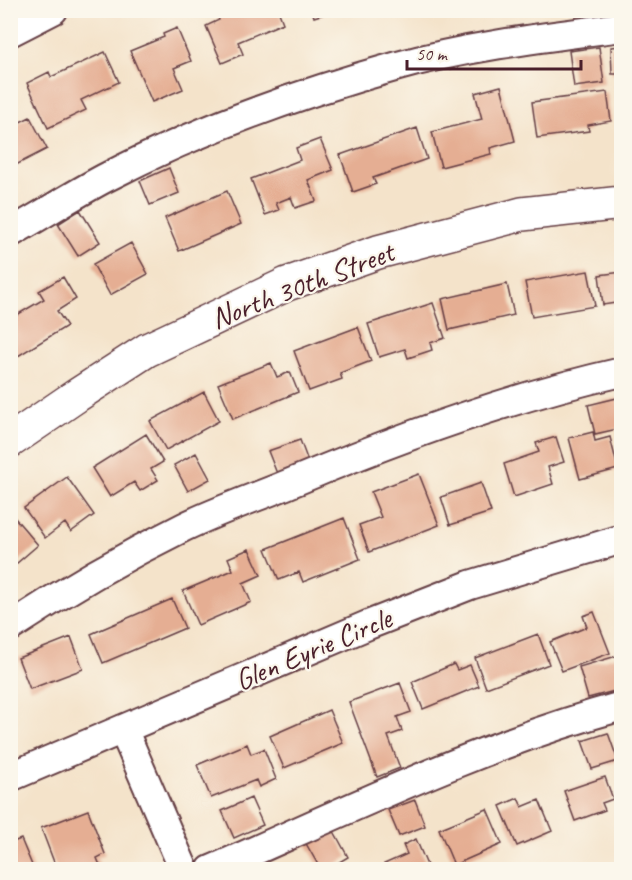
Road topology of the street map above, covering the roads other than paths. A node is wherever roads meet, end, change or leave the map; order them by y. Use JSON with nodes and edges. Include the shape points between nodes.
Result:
{"nodes":[{"id":1,"x":53,"y":10,"type":"edge"},
{"id":2,"x":18,"y":22,"type":"edge"},
{"id":3,"x":621,"y":27,"type":"edge"},
{"id":4,"x":621,"y":203,"type":"edge"},
{"id":5,"x":10,"y":233,"type":"edge"},
{"id":6,"x":621,"y":372,"type":"edge"},
{"id":7,"x":10,"y":441,"type":"edge"},
{"id":8,"x":621,"y":539,"type":"edge"},
{"id":9,"x":10,"y":627,"type":"edge"},
{"id":10,"x":621,"y":706,"type":"edge"},
{"id":11,"x":123,"y":729,"type":"junction"},
{"id":12,"x":10,"y":777,"type":"edge"},
{"id":13,"x":184,"y":870,"type":"edge"},
{"id":14,"x":211,"y":870,"type":"edge"}],
"edges":[{"from":1,"to":2,"type":"street"},
{"from":3,"to":5,"type":"street","via":[[465,51],[313,92],[151,156]]},
{"from":4,"to":7,"type":"main road","name":"North 30th Street","via":[[522,214],[378,252],[287,284],[147,351]]},
{"from":6,"to":9,"type":"street","via":[[464,416],[186,526],[56,596]]},
{"from":8,"to":11,"type":"street","name":"Glen Eyrie Circle","via":[[470,585]]},
{"from":10,"to":14,"type":"street","via":[[507,744]]},
{"from":11,"to":12,"type":"street","name":"Glen Eyrie Circle"},
{"from":11,"to":13,"type":"street"}]}
